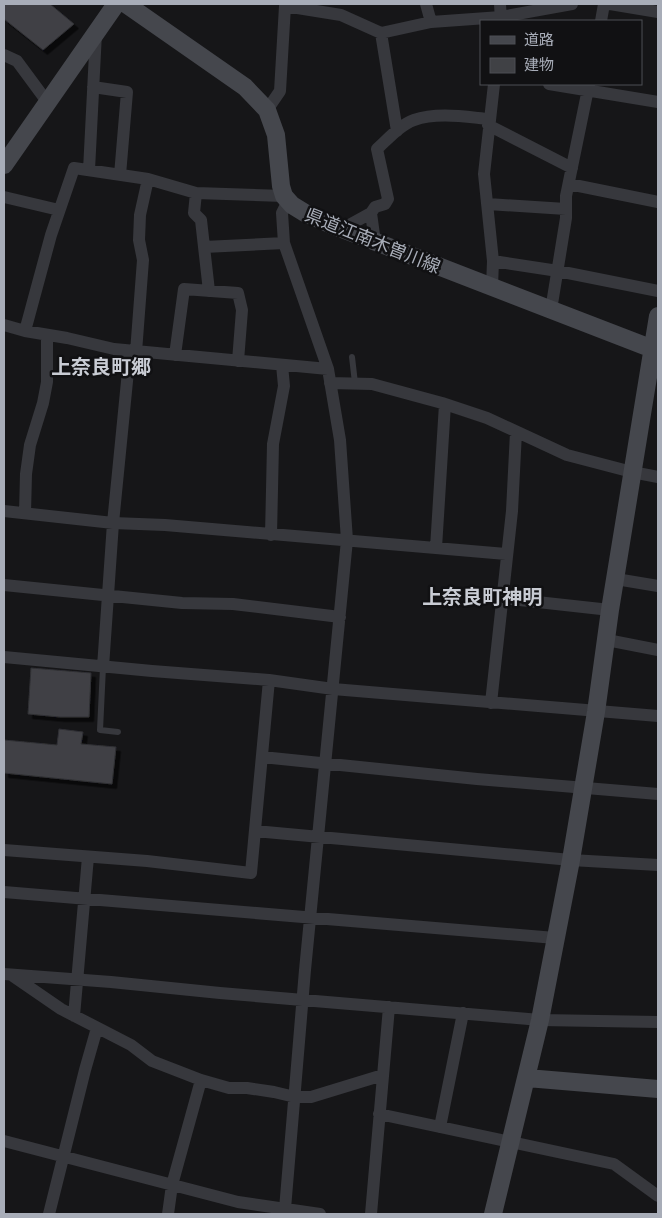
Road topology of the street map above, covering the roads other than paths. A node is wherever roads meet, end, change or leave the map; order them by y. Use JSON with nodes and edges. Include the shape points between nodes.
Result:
{"nodes":[{"id":1,"x":116,"y":4,"type":"edge"},
{"id":2,"x":126,"y":4,"type":"edge"},
{"id":3,"x":426,"y":4,"type":"edge"},
{"id":4,"x":500,"y":4,"type":"edge"},
{"id":5,"x":572,"y":4,"type":"edge"},
{"id":6,"x":604,"y":4,"type":"edge"},
{"id":7,"x":610,"y":4,"type":"edge"},
{"id":8,"x":658,"y":12,"type":"edge"},
{"id":9,"x":501,"y":19,"type":"edge"},
{"id":10,"x":601,"y":20,"type":"edge"},
{"id":11,"x":431,"y":22,"type":"junction"},
{"id":12,"x":96,"y":33,"type":"junction"},
{"id":13,"x":381,"y":33,"type":"junction"},
{"id":14,"x":4,"y":55,"type":"edge"},
{"id":15,"x":494,"y":85,"type":"edge"},
{"id":16,"x":569,"y":85,"type":"edge"},
{"id":17,"x":93,"y":86,"type":"junction"},
{"id":18,"x":589,"y":86,"type":"edge"},
{"id":19,"x":658,"y":102,"type":"edge"},
{"id":20,"x":48,"y":103,"type":"junction"},
{"id":21,"x":267,"y":110,"type":"junction"},
{"id":22,"x":489,"y":122,"type":"junction"},
{"id":23,"x":397,"y":131,"type":"junction"},
{"id":24,"x":4,"y":164,"type":"edge"},
{"id":25,"x":572,"y":168,"type":"junction"},
{"id":26,"x":89,"y":170,"type":"junction"},
{"id":27,"x":120,"y":175,"type":"junction"},
{"id":28,"x":148,"y":179,"type":"junction"},
{"id":29,"x":568,"y":184,"type":"junction"},
{"id":30,"x":196,"y":193,"type":"junction"},
{"id":31,"x":4,"y":197,"type":"edge"},
{"id":32,"x":286,"y":199,"type":"junction"},
{"id":33,"x":658,"y":202,"type":"edge"},
{"id":34,"x":488,"y":204,"type":"junction"},
{"id":35,"x":566,"y":209,"type":"junction"},
{"id":36,"x":59,"y":210,"type":"junction"},
{"id":37,"x":371,"y":213,"type":"junction"},
{"id":38,"x":342,"y":229,"type":"junction"},
{"id":39,"x":375,"y":242,"type":"junction"},
{"id":40,"x":284,"y":243,"type":"junction"},
{"id":41,"x":204,"y":247,"type":"junction"},
{"id":42,"x":493,"y":261,"type":"junction"},
{"id":43,"x":558,"y":271,"type":"junction"},
{"id":44,"x":492,"y":287,"type":"junction"},
{"id":45,"x":209,"y":291,"type":"junction"},
{"id":46,"x":658,"y":291,"type":"edge"},
{"id":47,"x":551,"y":310,"type":"junction"},
{"id":48,"x":658,"y":316,"type":"edge"},
{"id":49,"x":4,"y":325,"type":"edge"},
{"id":50,"x":25,"y":331,"type":"junction"},
{"id":51,"x":47,"y":335,"type":"junction"},
{"id":52,"x":655,"y":350,"type":"edge"},
{"id":53,"x":133,"y":351,"type":"junction"},
{"id":54,"x":175,"y":355,"type":"junction"},
{"id":55,"x":352,"y":357,"type":"dead end"},
{"id":56,"x":238,"y":361,"type":"junction"},
{"id":57,"x":282,"y":365,"type":"junction"},
{"id":58,"x":328,"y":368,"type":"junction"},
{"id":59,"x":330,"y":383,"type":"junction"},
{"id":60,"x":355,"y":384,"type":"junction"},
{"id":61,"x":445,"y":404,"type":"junction"},
{"id":62,"x":516,"y":432,"type":"junction"},
{"id":63,"x":632,"y":472,"type":"junction"},
{"id":64,"x":658,"y":477,"type":"edge"},
{"id":65,"x":4,"y":511,"type":"edge"},
{"id":66,"x":24,"y":513,"type":"junction"},
{"id":67,"x":113,"y":523,"type":"junction"},
{"id":68,"x":271,"y":535,"type":"junction"},
{"id":69,"x":347,"y":540,"type":"junction"},
{"id":70,"x":436,"y":548,"type":"junction"},
{"id":71,"x":506,"y":554,"type":"junction"},
{"id":72,"x":616,"y":579,"type":"junction"},
{"id":73,"x":4,"y":585,"type":"edge"},
{"id":74,"x":658,"y":586,"type":"edge"},
{"id":75,"x":108,"y":595,"type":"junction"},
{"id":76,"x":502,"y":598,"type":"junction"},
{"id":77,"x":610,"y":610,"type":"junction"},
{"id":78,"x":340,"y":617,"type":"junction"},
{"id":79,"x":607,"y":640,"type":"junction"},
{"id":80,"x":658,"y":650,"type":"edge"},
{"id":81,"x":4,"y":657,"type":"edge"},
{"id":82,"x":103,"y":667,"type":"junction"},
{"id":83,"x":269,"y":680,"type":"junction"},
{"id":84,"x":333,"y":689,"type":"junction"},
{"id":85,"x":491,"y":703,"type":"junction"},
{"id":86,"x":596,"y":712,"type":"junction"},
{"id":87,"x":658,"y":716,"type":"edge"},
{"id":88,"x":118,"y":732,"type":"dead end"},
{"id":89,"x":262,"y":757,"type":"junction"},
{"id":90,"x":326,"y":764,"type":"junction"},
{"id":91,"x":584,"y":788,"type":"junction"},
{"id":92,"x":658,"y":794,"type":"edge"},
{"id":93,"x":255,"y":831,"type":"junction"},
{"id":94,"x":319,"y":836,"type":"junction"},
{"id":95,"x":4,"y":850,"type":"edge"},
{"id":96,"x":88,"y":858,"type":"junction"},
{"id":97,"x":571,"y":860,"type":"junction"},
{"id":98,"x":658,"y":866,"type":"edge"},
{"id":99,"x":4,"y":892,"type":"edge"},
{"id":100,"x":83,"y":899,"type":"junction"},
{"id":101,"x":310,"y":918,"type":"junction"},
{"id":102,"x":555,"y":938,"type":"junction"},
{"id":103,"x":7,"y":975,"type":"edge"},
{"id":104,"x":79,"y":980,"type":"junction"},
{"id":105,"x":303,"y":1000,"type":"junction"},
{"id":106,"x":389,"y":1007,"type":"junction"},
{"id":107,"x":462,"y":1013,"type":"junction"},
{"id":108,"x":74,"y":1016,"type":"junction"},
{"id":109,"x":540,"y":1020,"type":"junction"},
{"id":110,"x":658,"y":1022,"type":"edge"},
{"id":111,"x":97,"y":1028,"type":"junction"},
{"id":112,"x":383,"y":1075,"type":"junction"},
{"id":113,"x":527,"y":1078,"type":"junction"},
{"id":114,"x":201,"y":1080,"type":"junction"},
{"id":115,"x":658,"y":1089,"type":"edge"},
{"id":116,"x":295,"y":1097,"type":"junction"},
{"id":117,"x":379,"y":1114,"type":"junction"},
{"id":118,"x":440,"y":1127,"type":"junction"},
{"id":119,"x":4,"y":1141,"type":"edge"},
{"id":120,"x":511,"y":1143,"type":"junction"},
{"id":121,"x":64,"y":1156,"type":"junction"},
{"id":122,"x":172,"y":1185,"type":"junction"},
{"id":123,"x":658,"y":1196,"type":"edge"},
{"id":124,"x":285,"y":1209,"type":"junction"},
{"id":125,"x":49,"y":1214,"type":"edge"},
{"id":126,"x":168,"y":1214,"type":"edge"},
{"id":127,"x":320,"y":1214,"type":"edge"},
{"id":128,"x":371,"y":1214,"type":"edge"},
{"id":129,"x":493,"y":1214,"type":"edge"}],
"edges":[{"from":1,"to":12,"type":"street"},
{"from":2,"to":21,"type":"street","via":[[245,87]]},
{"from":3,"to":11,"type":"street"},
{"from":4,"to":9,"type":"street"},
{"from":5,"to":9,"type":"street"},
{"from":6,"to":10,"type":"street"},
{"from":7,"to":8,"type":"street"},
{"from":9,"to":11,"type":"street"},
{"from":11,"to":13,"type":"street"},
{"from":12,"to":17,"type":"street"},
{"from":12,"to":20,"type":"street"},
{"from":13,"to":21,"type":"street","via":[[341,15],[285,6],[280,91]]},
{"from":13,"to":23,"type":"street"},
{"from":14,"to":20,"type":"street","via":[[17,61]]},
{"from":15,"to":22,"type":"street"},
{"from":16,"to":18,"type":"street"},
{"from":17,"to":26,"type":"street"},
{"from":17,"to":27,"type":"street","via":[[127,92]]},
{"from":18,"to":19,"type":"street"},
{"from":18,"to":25,"type":"street"},
{"from":20,"to":24,"type":"street"},
{"from":21,"to":32,"type":"street","via":[[276,135],[280,186]]},
{"from":22,"to":23,"type":"street","via":[[450,115],[414,120]]},
{"from":22,"to":25,"type":"street"},
{"from":22,"to":34,"type":"street","via":[[484,174]]},
{"from":23,"to":37,"type":"street","via":[[377,149],[388,199]]},
{"from":25,"to":29,"type":"street"},
{"from":26,"to":27,"type":"street"},
{"from":26,"to":36,"type":"street","via":[[74,168]]},
{"from":27,"to":28,"type":"street"},
{"from":28,"to":30,"type":"street"},
{"from":28,"to":53,"type":"street","via":[[140,223],[143,260]]},
{"from":29,"to":33,"type":"street"},
{"from":29,"to":35,"type":"street"},
{"from":30,"to":32,"type":"street"},
{"from":30,"to":41,"type":"street","via":[[194,212],[201,220]]},
{"from":31,"to":36,"type":"street"},
{"from":32,"to":38,"type":"street","name":"県道江南木曽川線","via":[[305,213]]},
{"from":32,"to":40,"type":"street","via":[[282,213]]},
{"from":34,"to":35,"type":"street"},
{"from":34,"to":42,"type":"street"},
{"from":35,"to":43,"type":"street"},
{"from":36,"to":50,"type":"street"},
{"from":37,"to":38,"type":"street"},
{"from":37,"to":39,"type":"street"},
{"from":38,"to":39,"type":"street","name":"県道江南木曽川線"},
{"from":39,"to":44,"type":"street","name":"県道江南木曽川線"},
{"from":40,"to":41,"type":"street"},
{"from":40,"to":58,"type":"street"},
{"from":41,"to":45,"type":"street"},
{"from":42,"to":43,"type":"street"},
{"from":42,"to":44,"type":"street"},
{"from":43,"to":46,"type":"street"},
{"from":43,"to":47,"type":"street"},
{"from":44,"to":47,"type":"street","name":"県道江南木曽川線"},
{"from":45,"to":54,"type":"street","via":[[184,289]]},
{"from":45,"to":56,"type":"street","via":[[238,293],[242,310]]},
{"from":47,"to":52,"type":"street","name":"県道江南木曽川線"},
{"from":48,"to":52,"type":"street"},
{"from":49,"to":50,"type":"street"},
{"from":50,"to":51,"type":"street"},
{"from":51,"to":53,"type":"street"},
{"from":51,"to":66,"type":"street","via":[[47,382],[30,445]]},
{"from":52,"to":63,"type":"street"},
{"from":53,"to":54,"type":"street"},
{"from":53,"to":67,"type":"street"},
{"from":54,"to":56,"type":"street"},
{"from":55,"to":60,"type":"lane"},
{"from":56,"to":57,"type":"street"},
{"from":57,"to":58,"type":"street"},
{"from":57,"to":68,"type":"street","via":[[284,386],[273,444]]},
{"from":58,"to":59,"type":"street"},
{"from":59,"to":60,"type":"street"},
{"from":59,"to":69,"type":"street","via":[[340,440]]},
{"from":60,"to":61,"type":"street","via":[[372,384]]},
{"from":61,"to":62,"type":"street"},
{"from":61,"to":70,"type":"street"},
{"from":62,"to":63,"type":"street","via":[[567,454]]},
{"from":62,"to":71,"type":"street"},
{"from":63,"to":64,"type":"street"},
{"from":63,"to":72,"type":"street"},
{"from":65,"to":66,"type":"street"},
{"from":66,"to":67,"type":"street"},
{"from":67,"to":68,"type":"street"},
{"from":67,"to":75,"type":"street"},
{"from":68,"to":69,"type":"street"},
{"from":69,"to":70,"type":"street"},
{"from":69,"to":78,"type":"street"},
{"from":70,"to":71,"type":"street"},
{"from":71,"to":76,"type":"street"},
{"from":72,"to":74,"type":"street"},
{"from":72,"to":77,"type":"street"},
{"from":73,"to":75,"type":"street"},
{"from":75,"to":78,"type":"street","via":[[182,603],[233,604]]},
{"from":75,"to":82,"type":"street"},
{"from":76,"to":77,"type":"street"},
{"from":76,"to":85,"type":"street"},
{"from":77,"to":79,"type":"street"},
{"from":78,"to":84,"type":"street"},
{"from":79,"to":80,"type":"street"},
{"from":79,"to":86,"type":"street"},
{"from":81,"to":82,"type":"street"},
{"from":82,"to":83,"type":"street"},
{"from":82,"to":88,"type":"lane","via":[[100,730]]},
{"from":83,"to":84,"type":"street"},
{"from":83,"to":89,"type":"street"},
{"from":84,"to":85,"type":"street"},
{"from":84,"to":90,"type":"street"},
{"from":85,"to":86,"type":"street"},
{"from":86,"to":87,"type":"street"},
{"from":86,"to":91,"type":"street"},
{"from":89,"to":90,"type":"street"},
{"from":89,"to":93,"type":"street"},
{"from":90,"to":91,"type":"street"},
{"from":90,"to":94,"type":"street"},
{"from":91,"to":92,"type":"street"},
{"from":91,"to":97,"type":"street"},
{"from":93,"to":94,"type":"street"},
{"from":93,"to":96,"type":"street","via":[[251,873]]},
{"from":94,"to":97,"type":"street"},
{"from":94,"to":101,"type":"street"},
{"from":95,"to":96,"type":"street"},
{"from":96,"to":100,"type":"street"},
{"from":97,"to":98,"type":"street"},
{"from":97,"to":102,"type":"street"},
{"from":99,"to":100,"type":"street"},
{"from":100,"to":101,"type":"street"},
{"from":100,"to":104,"type":"street"},
{"from":101,"to":102,"type":"street"},
{"from":101,"to":105,"type":"street"},
{"from":102,"to":109,"type":"street"},
{"from":103,"to":104,"type":"street"},
{"from":103,"to":108,"type":"street"},
{"from":104,"to":105,"type":"street"},
{"from":104,"to":108,"type":"street"},
{"from":105,"to":106,"type":"street"},
{"from":105,"to":116,"type":"street"},
{"from":106,"to":107,"type":"street"},
{"from":106,"to":112,"type":"street"},
{"from":107,"to":109,"type":"street"},
{"from":107,"to":118,"type":"street"},
{"from":108,"to":111,"type":"street"},
{"from":109,"to":110,"type":"street"},
{"from":109,"to":113,"type":"street"},
{"from":111,"to":114,"type":"street","via":[[152,1061]]},
{"from":111,"to":121,"type":"street"},
{"from":112,"to":116,"type":"street","via":[[311,1097]]},
{"from":112,"to":117,"type":"street"},
{"from":113,"to":115,"type":"street"},
{"from":113,"to":120,"type":"street"},
{"from":114,"to":116,"type":"street","via":[[228,1088],[247,1088]]},
{"from":114,"to":122,"type":"street"},
{"from":116,"to":124,"type":"street"},
{"from":117,"to":118,"type":"street"},
{"from":117,"to":128,"type":"street"},
{"from":118,"to":120,"type":"street"},
{"from":119,"to":121,"type":"street"},
{"from":120,"to":123,"type":"street","via":[[614,1164]]},
{"from":120,"to":129,"type":"street"},
{"from":121,"to":122,"type":"street"},
{"from":121,"to":125,"type":"street"},
{"from":122,"to":124,"type":"street","via":[[238,1202]]},
{"from":122,"to":126,"type":"street"},
{"from":124,"to":127,"type":"street"}]}
